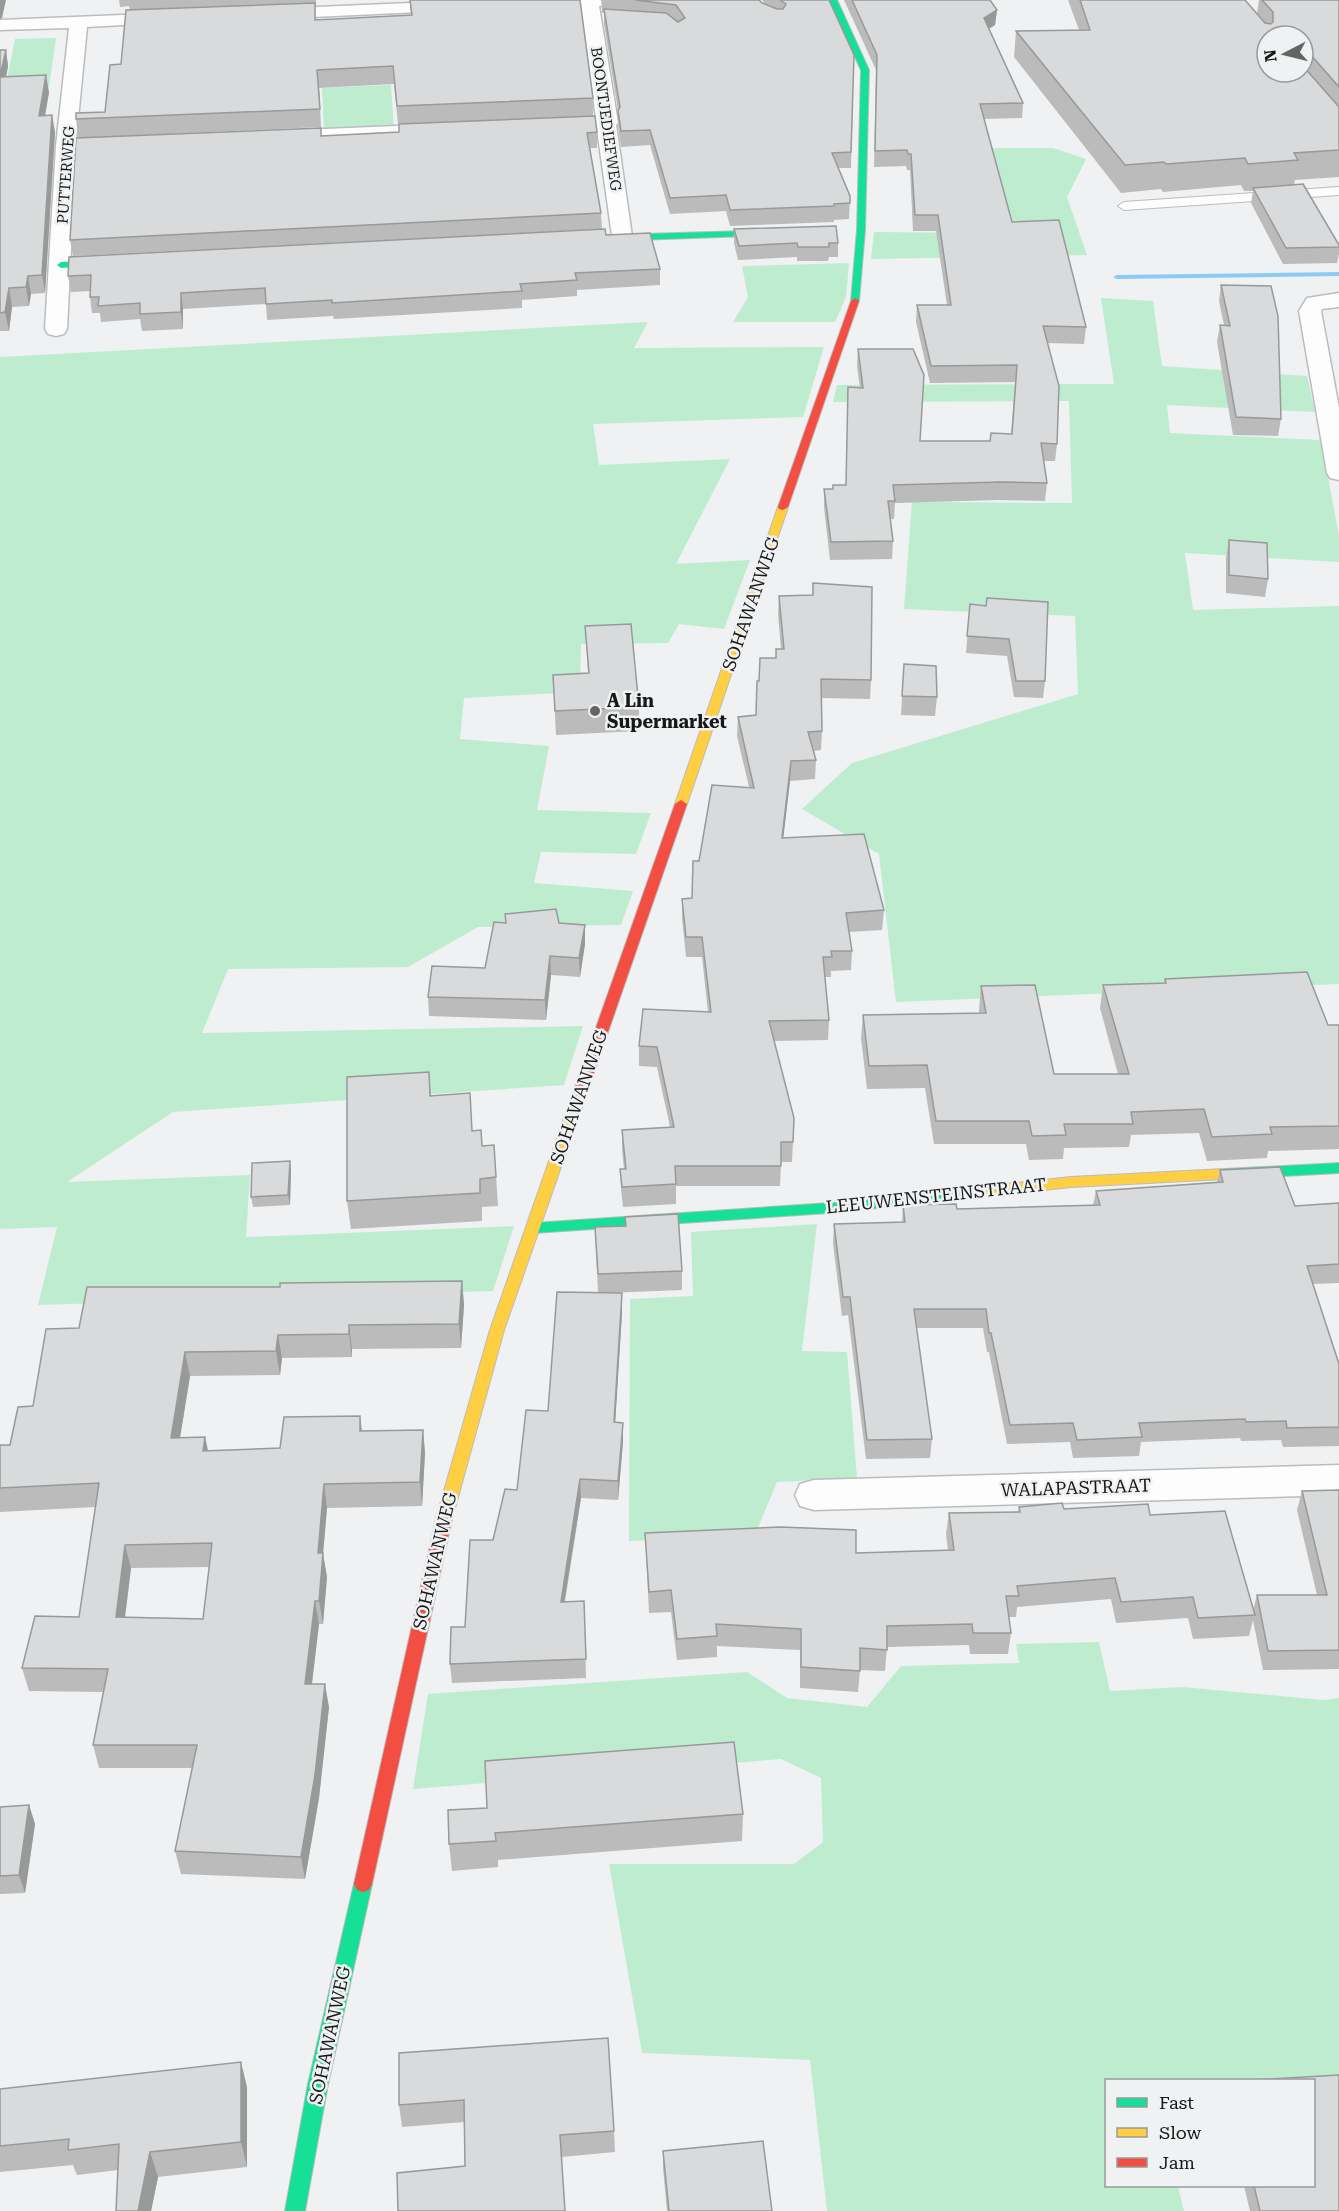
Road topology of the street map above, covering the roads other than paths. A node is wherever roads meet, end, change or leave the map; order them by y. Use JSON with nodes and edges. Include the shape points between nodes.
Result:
{"nodes":[{"id":1,"x":622,"y":0,"type":"edge"},
{"id":2,"x":833,"y":0,"type":"edge"},
{"id":3,"x":530,"y":2,"type":"edge"},
{"id":4,"x":381,"y":5,"type":"edge"},
{"id":5,"x":476,"y":6,"type":"edge"},
{"id":6,"x":594,"y":13,"type":"edge"},
{"id":7,"x":254,"y":15,"type":"edge"},
{"id":8,"x":184,"y":18,"type":"edge"},
{"id":9,"x":79,"y":22,"type":"junction"},
{"id":10,"x":0,"y":26,"type":"edge"},
{"id":11,"x":608,"y":123,"type":"junction"},
{"id":12,"x":525,"y":126,"type":"edge"},
{"id":13,"x":466,"y":129,"type":"edge"},
{"id":14,"x":255,"y":138,"type":"edge"},
{"id":15,"x":137,"y":143,"type":"edge"},
{"id":16,"x":66,"y":146,"type":"junction"},
{"id":17,"x":1339,"y":190,"type":"edge"},
{"id":18,"x":1124,"y":206,"type":"dead end"},
{"id":19,"x":791,"y":232,"type":"edge"},
{"id":20,"x":622,"y":236,"type":"junction"},
{"id":21,"x":593,"y":239,"type":"edge"},
{"id":22,"x":132,"y":261,"type":"edge"},
{"id":23,"x":61,"y":265,"type":"junction"},
{"id":24,"x":1339,"y":300,"type":"edge"},
{"id":25,"x":56,"y":329,"type":"dead end"},
{"id":26,"x":1339,"y":473,"type":"edge"},
{"id":27,"x":1339,"y":1168,"type":"edge"},
{"id":28,"x":534,"y":1228,"type":"junction"},
{"id":29,"x":1339,"y":1480,"type":"edge"},
{"id":30,"x":814,"y":1495,"type":"dead end"},
{"id":31,"x":295,"y":2211,"type":"edge"}],
"edges":[{"from":1,"to":6,"type":"street"},
{"from":2,"to":28,"type":"street","name":"SOHAWANWEG","via":[[865,70],[855,230],[855,303]]},
{"from":3,"to":6,"type":"street"},
{"from":4,"to":5,"type":"street"},
{"from":4,"to":7,"type":"street"},
{"from":6,"to":11,"type":"street","name":"BOONTJEDIEFWEG"},
{"from":8,"to":9,"type":"street"},
{"from":9,"to":10,"type":"street","via":[[22,16]]},
{"from":9,"to":16,"type":"street","name":"PUTTERWEG"},
{"from":11,"to":12,"type":"street"},
{"from":11,"to":20,"type":"street","name":"BOONTJEDIEFWEG"},
{"from":13,"to":14,"type":"street"},
{"from":15,"to":16,"type":"street"},
{"from":16,"to":23,"type":"street","name":"PUTTERWEG"},
{"from":17,"to":18,"type":"lane"},
{"from":19,"to":20,"type":"street"},
{"from":20,"to":21,"type":"street"},
{"from":22,"to":23,"type":"street"},
{"from":23,"to":25,"type":"street","name":"PUTTERWEG"},
{"from":24,"to":26,"type":"street","via":[[1315,303],[1310,311]]},
{"from":27,"to":28,"type":"street","name":"LEEUWENSTEINSTRAAT","via":[[1071,1182],[844,1207]]},
{"from":28,"to":31,"type":"street","name":"SOHAWANWEG","via":[[497,1330],[448,1498],[318,2084]]},
{"from":29,"to":30,"type":"street","name":"WALAPASTRAAT"}]}
